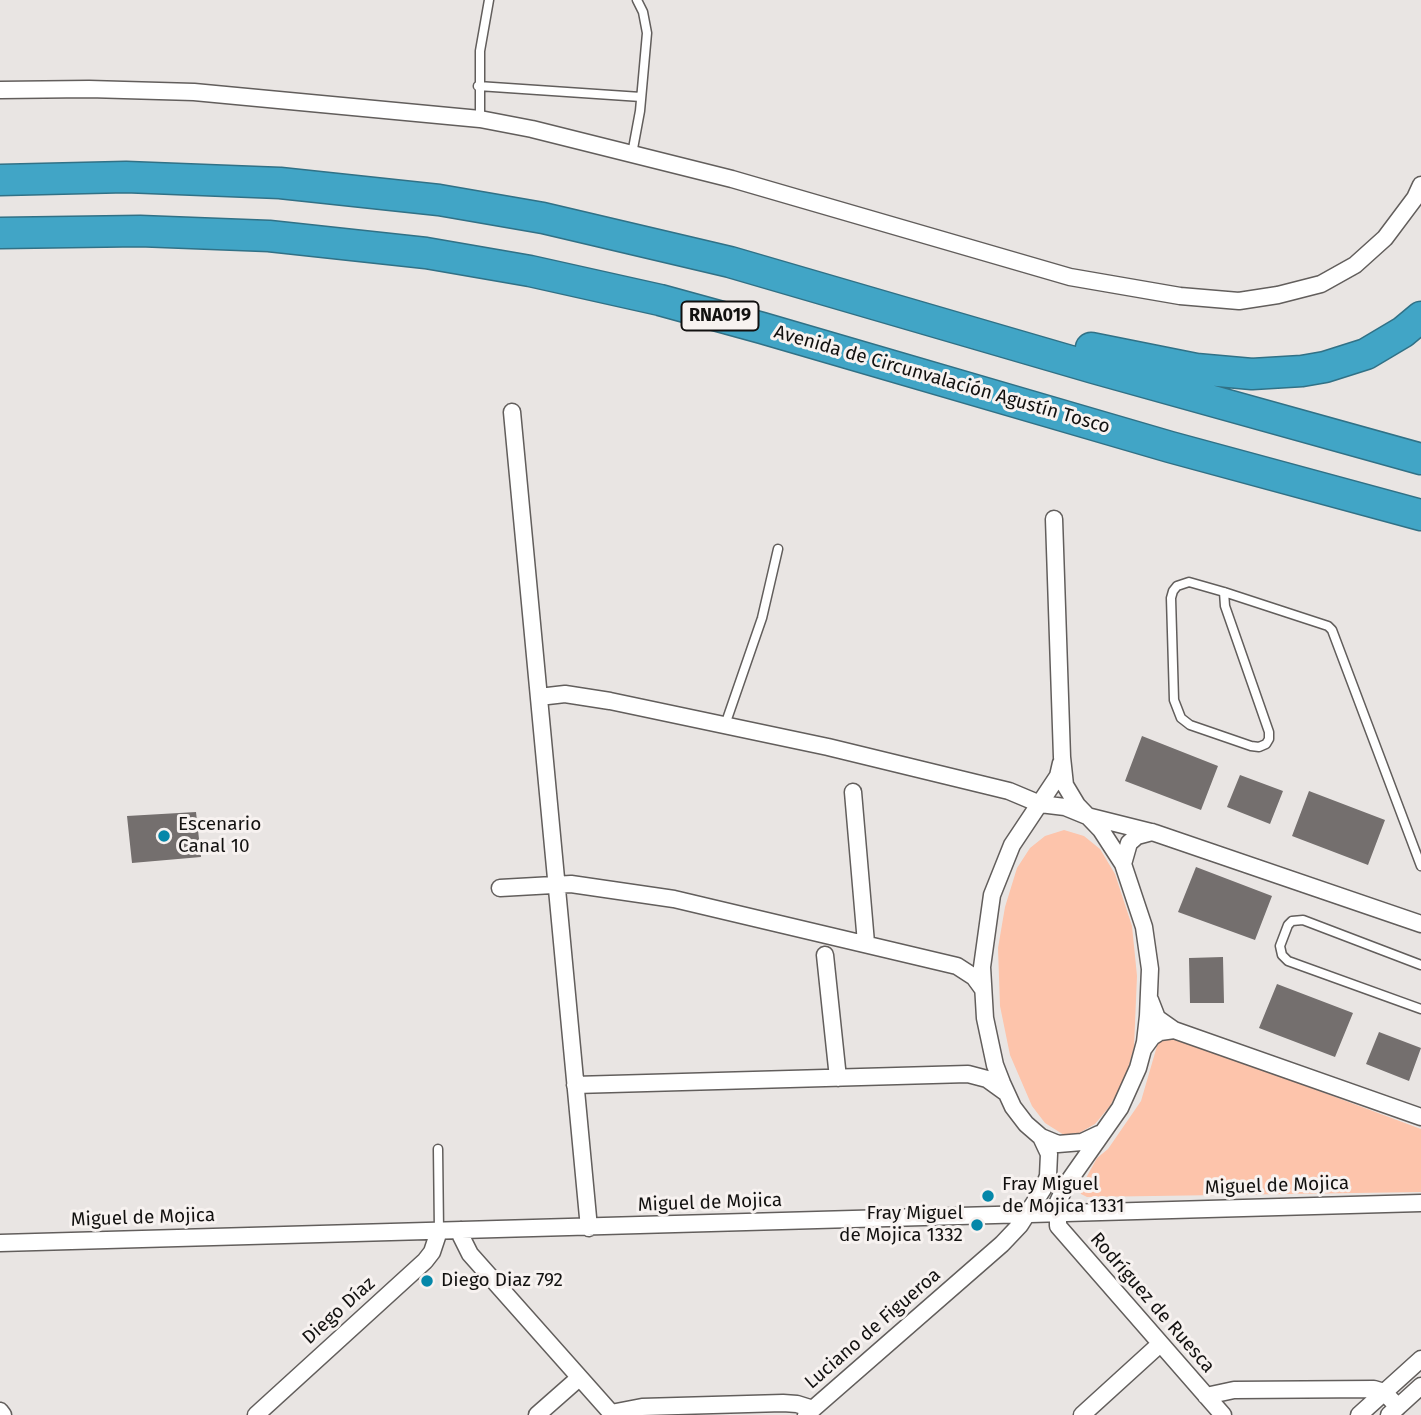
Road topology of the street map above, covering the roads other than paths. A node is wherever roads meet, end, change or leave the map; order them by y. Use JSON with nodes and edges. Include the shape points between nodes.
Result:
{"nodes":[{"id":1,"x":489,"y":0,"type":"edge"},
{"id":2,"x":637,"y":0,"type":"edge"},
{"id":3,"x":478,"y":86,"type":"junction"},
{"id":4,"x":0,"y":90,"type":"edge"},
{"id":5,"x":641,"y":97,"type":"junction"},
{"id":6,"x":480,"y":119,"type":"junction"},
{"id":7,"x":632,"y":154,"type":"junction"},
{"id":8,"x":0,"y":180,"type":"edge"},
{"id":9,"x":1421,"y":185,"type":"edge"},
{"id":10,"x":0,"y":233,"type":"edge"},
{"id":11,"x":784,"y":278,"type":"junction"},
{"id":12,"x":1421,"y":317,"type":"edge"},
{"id":13,"x":512,"y":412,"type":"dead end"},
{"id":14,"x":1421,"y":459,"type":"edge"},
{"id":15,"x":1421,"y":515,"type":"edge"},
{"id":16,"x":1054,"y":519,"type":"dead end"},
{"id":17,"x":778,"y":549,"type":"dead end"},
{"id":18,"x":1224,"y":592,"type":"junction"},
{"id":19,"x":539,"y":698,"type":"junction"},
{"id":20,"x":725,"y":725,"type":"junction"},
{"id":21,"x":1062,"y":757,"type":"junction"},
{"id":22,"x":853,"y":792,"type":"dead end"},
{"id":23,"x":1009,"y":792,"type":"junction"},
{"id":24,"x":1040,"y":804,"type":"junction"},
{"id":25,"x":1087,"y":816,"type":"junction"},
{"id":26,"x":1022,"y":830,"type":"junction"},
{"id":27,"x":1155,"y":833,"type":"junction"},
{"id":28,"x":1124,"y":864,"type":"junction"},
{"id":29,"x":1421,"y":866,"type":"edge"},
{"id":30,"x":555,"y":884,"type":"junction"},
{"id":31,"x":500,"y":888,"type":"dead end"},
{"id":32,"x":1421,"y":924,"type":"edge"},
{"id":33,"x":866,"y":943,"type":"junction"},
{"id":34,"x":984,"y":944,"type":"junction"},
{"id":35,"x":1421,"y":954,"type":"edge"},
{"id":36,"x":825,"y":955,"type":"dead end"},
{"id":37,"x":1419,"y":964,"type":"edge"},
{"id":38,"x":957,"y":966,"type":"junction"},
{"id":39,"x":982,"y":988,"type":"junction"},
{"id":40,"x":1149,"y":997,"type":"junction"},
{"id":41,"x":1421,"y":1009,"type":"edge"},
{"id":42,"x":1174,"y":1030,"type":"junction"},
{"id":43,"x":989,"y":1040,"type":"junction"},
{"id":44,"x":1143,"y":1048,"type":"junction"},
{"id":45,"x":968,"y":1074,"type":"junction"},
{"id":46,"x":838,"y":1078,"type":"junction"},
{"id":47,"x":575,"y":1086,"type":"junction"},
{"id":48,"x":1006,"y":1093,"type":"junction"},
{"id":49,"x":1421,"y":1117,"type":"edge"},
{"id":50,"x":1102,"y":1132,"type":"junction"},
{"id":51,"x":1041,"y":1137,"type":"junction"},
{"id":52,"x":438,"y":1149,"type":"dead end"},
{"id":53,"x":1421,"y":1203,"type":"edge"},
{"id":54,"x":1057,"y":1214,"type":"junction"},
{"id":55,"x":1027,"y":1215,"type":"junction"},
{"id":56,"x":589,"y":1228,"type":"junction"},
{"id":57,"x":461,"y":1230,"type":"junction"},
{"id":58,"x":439,"y":1231,"type":"junction"},
{"id":59,"x":0,"y":1242,"type":"edge"},
{"id":60,"x":1160,"y":1344,"type":"junction"},
{"id":61,"x":1421,"y":1359,"type":"edge"},
{"id":62,"x":579,"y":1378,"type":"junction"},
{"id":63,"x":1421,"y":1386,"type":"edge"},
{"id":64,"x":1384,"y":1392,"type":"junction"},
{"id":65,"x":1206,"y":1396,"type":"junction"},
{"id":66,"x":0,"y":1411,"type":"edge"},
{"id":67,"x":1394,"y":1411,"type":"edge"},
{"id":68,"x":810,"y":1412,"type":"edge"},
{"id":69,"x":612,"y":1414,"type":"edge"},
{"id":70,"x":4,"y":1415,"type":"edge"},
{"id":71,"x":256,"y":1415,"type":"edge"},
{"id":72,"x":537,"y":1415,"type":"edge"},
{"id":73,"x":1082,"y":1415,"type":"edge"},
{"id":74,"x":1223,"y":1415,"type":"edge"},
{"id":75,"x":1359,"y":1415,"type":"edge"}],
"edges":[{"from":1,"to":3,"type":"lane"},
{"from":2,"to":5,"type":"lane","via":[[647,33]]},
{"from":3,"to":5,"type":"lane"},
{"from":3,"to":6,"type":"lane"},
{"from":4,"to":6,"type":"street","via":[[194,92]]},
{"from":5,"to":7,"type":"lane"},
{"from":6,"to":7,"type":"street"},
{"from":7,"to":9,"type":"street","via":[[1070,277],[1239,301],[1321,284],[1355,265],[1385,238]]},
{"from":8,"to":11,"type":"highway","via":[[203,178],[385,193],[543,218]]},
{"from":10,"to":15,"type":"highway","name":"Avenida de Circunvalación Agustín Tosco","number":"RNA019","via":[[140,231],[269,236],[426,253],[530,271],[724,317]]},
{"from":11,"to":12,"type":"highway","via":[[890,291],[1094,348],[1228,372],[1325,368],[1385,344]]},
{"from":11,"to":14,"type":"highway"},
{"from":13,"to":19,"type":"street"},
{"from":16,"to":21,"type":"street"},
{"from":17,"to":20,"type":"lane","via":[[762,618]]},
{"from":18,"to":18,"type":"lane","via":[[1224,606],[1269,732],[1266,744],[1259,747],[1190,725],[1181,718],[1174,700],[1172,591],[1189,583]]},
{"from":18,"to":29,"type":"lane","via":[[1332,630]]},
{"from":19,"to":20,"type":"street","via":[[578,696]]},
{"from":19,"to":30,"type":"street"},
{"from":20,"to":23,"type":"street"},
{"from":21,"to":24,"type":"street","via":[[1058,776]]},
{"from":21,"to":25,"type":"street","via":[[1065,785]]},
{"from":22,"to":33,"type":"street"},
{"from":23,"to":24,"type":"street"},
{"from":23,"to":26,"type":"street","via":[[1023,808]]},
{"from":24,"to":25,"type":"street"},
{"from":24,"to":26,"type":"street"},
{"from":25,"to":27,"type":"street"},
{"from":25,"to":28,"type":"street"},
{"from":26,"to":34,"type":"street","via":[[998,876]]},
{"from":27,"to":28,"type":"street","via":[[1147,832],[1129,843]]},
{"from":27,"to":32,"type":"street"},
{"from":28,"to":40,"type":"street","via":[[1144,927]]},
{"from":30,"to":31,"type":"street"},
{"from":30,"to":33,"type":"street","via":[[674,900]]},
{"from":30,"to":47,"type":"street"},
{"from":33,"to":38,"type":"street"},
{"from":34,"to":38,"type":"street","via":[[978,957]]},
{"from":34,"to":39,"type":"street"},
{"from":35,"to":37,"type":"lane"},
{"from":36,"to":46,"type":"street"},
{"from":37,"to":41,"type":"lane","via":[[1303,920],[1287,925],[1280,946],[1288,961]]},
{"from":38,"to":39,"type":"street"},
{"from":39,"to":43,"type":"street"},
{"from":40,"to":42,"type":"street","via":[[1157,1018]]},
{"from":40,"to":44,"type":"street"},
{"from":42,"to":44,"type":"street","via":[[1160,1032]]},
{"from":42,"to":49,"type":"street"},
{"from":43,"to":45,"type":"street","via":[[984,1065]]},
{"from":43,"to":48,"type":"street"},
{"from":44,"to":50,"type":"street","via":[[1119,1108]]},
{"from":45,"to":46,"type":"street"},
{"from":45,"to":48,"type":"street","via":[[987,1079]]},
{"from":46,"to":47,"type":"street"},
{"from":47,"to":56,"type":"street"},
{"from":48,"to":51,"type":"street","via":[[1026,1124]]},
{"from":50,"to":51,"type":"street","via":[[1070,1144]]},
{"from":50,"to":54,"type":"street","via":[[1066,1185]]},
{"from":51,"to":55,"type":"street","name":"Luciano de Figueroa","via":[[1049,1154],[1048,1176]]},
{"from":52,"to":58,"type":"lane"},
{"from":53,"to":54,"type":"street","name":"Miguel de Mojica"},
{"from":54,"to":55,"type":"street","name":"Miguel de Mojica"},
{"from":54,"to":60,"type":"street","name":"Rodríguez de Ruesca","via":[[1063,1234]]},
{"from":55,"to":56,"type":"street","name":"Miguel de Mojica"},
{"from":55,"to":68,"type":"street","name":"Luciano de Figueroa","via":[[1002,1244]]},
{"from":56,"to":57,"type":"street","name":"Miguel de Mojica"},
{"from":57,"to":58,"type":"street","name":"Miguel de Mojica"},
{"from":57,"to":62,"type":"street","via":[[470,1254]]},
{"from":58,"to":59,"type":"street","name":"Miguel de Mojica"},
{"from":58,"to":71,"type":"street","name":"Diego Díaz","via":[[425,1261]]},
{"from":60,"to":65,"type":"street","name":"Rodríguez de Ruesca"},
{"from":60,"to":73,"type":"street"},
{"from":61,"to":64,"type":"street"},
{"from":62,"to":69,"type":"street"},
{"from":62,"to":72,"type":"street"},
{"from":63,"to":67,"type":"street"},
{"from":64,"to":65,"type":"street","via":[[1234,1390]]},
{"from":64,"to":67,"type":"street"},
{"from":64,"to":75,"type":"street"},
{"from":65,"to":74,"type":"street","name":"Rodríguez de Ruesca"},
{"from":66,"to":70,"type":"street"},
{"from":68,"to":69,"type":"street","via":[[783,1403],[642,1407]]}]}
